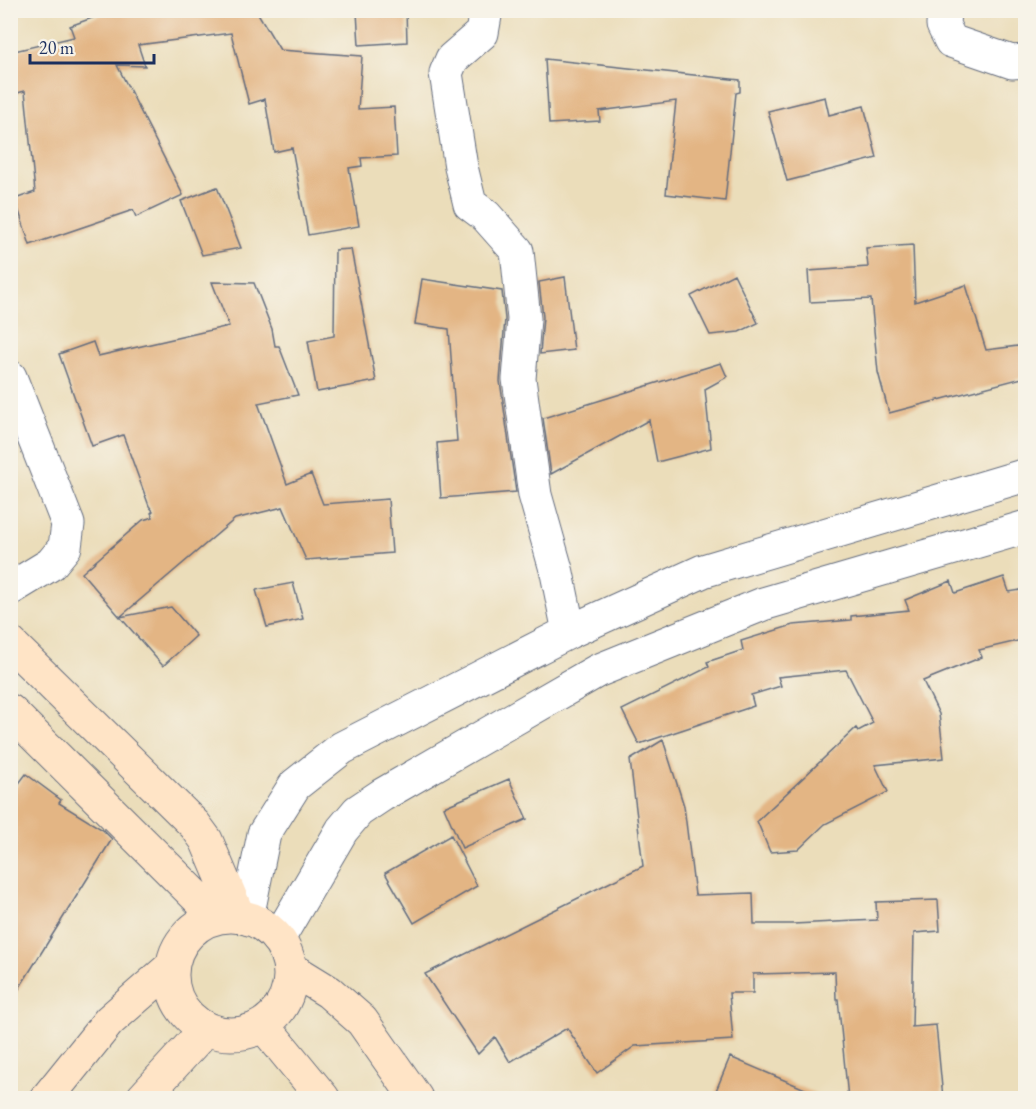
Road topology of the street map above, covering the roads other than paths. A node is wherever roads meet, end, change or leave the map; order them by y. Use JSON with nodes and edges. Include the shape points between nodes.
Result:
{"nodes":[{"id":1,"x":486,"y":10,"type":"edge"},
{"id":2,"x":944,"y":10,"type":"edge"},
{"id":3,"x":1026,"y":62,"type":"edge"},
{"id":4,"x":10,"y":377,"type":"edge"},
{"id":5,"x":1026,"y":475,"type":"edge"},
{"id":6,"x":1026,"y":527,"type":"edge"},
{"id":7,"x":10,"y":589,"type":"edge"},
{"id":8,"x":569,"y":632,"type":"junction"},
{"id":9,"x":10,"y":643,"type":"edge"},
{"id":10,"x":10,"y":711,"type":"edge"},
{"id":11,"x":234,"y":917,"type":"junction"},
{"id":12,"x":284,"y":954,"type":"junction"},
{"id":13,"x":170,"y":968,"type":"junction"},
{"id":14,"x":263,"y":1025,"type":"junction"},
{"id":15,"x":206,"y":1029,"type":"junction"},
{"id":16,"x":46,"y":1098,"type":"edge"},
{"id":17,"x":143,"y":1098,"type":"edge"},
{"id":18,"x":323,"y":1098,"type":"edge"},
{"id":19,"x":416,"y":1098,"type":"edge"}],
"edges":[{"from":1,"to":8,"type":"street","via":[[482,33],[452,59],[446,73],[470,204],[517,251],[524,319],[519,379],[533,483]]},
{"from":2,"to":3,"type":"street","via":[[943,26],[951,41],[1012,62]]},
{"from":4,"to":7,"type":"street","via":[[68,524],[65,547],[51,564]]},
{"from":5,"to":8,"type":"street","via":[[703,571]]},
{"from":6,"to":12,"type":"street","via":[[763,604],[597,671],[358,811],[342,830]]},
{"from":8,"to":11,"type":"street","via":[[342,748],[295,785],[264,834]]},
{"from":9,"to":11,"type":"main road","via":[[195,825],[206,840]]},
{"from":10,"to":11,"type":"main road"},
{"from":11,"to":12,"type":"main road","via":[[264,926]]},
{"from":11,"to":13,"type":"main road","via":[[193,929],[176,951]]},
{"from":12,"to":14,"type":"main road","via":[[289,985],[284,1001]]},
{"from":12,"to":19,"type":"main road","via":[[362,1021]]},
{"from":13,"to":15,"type":"main road","via":[[176,999],[188,1017]]},
{"from":13,"to":16,"type":"main road","via":[[109,1021]]},
{"from":14,"to":15,"type":"main road","via":[[235,1034]]},
{"from":14,"to":18,"type":"main road"},
{"from":15,"to":17,"type":"main road"}]}
